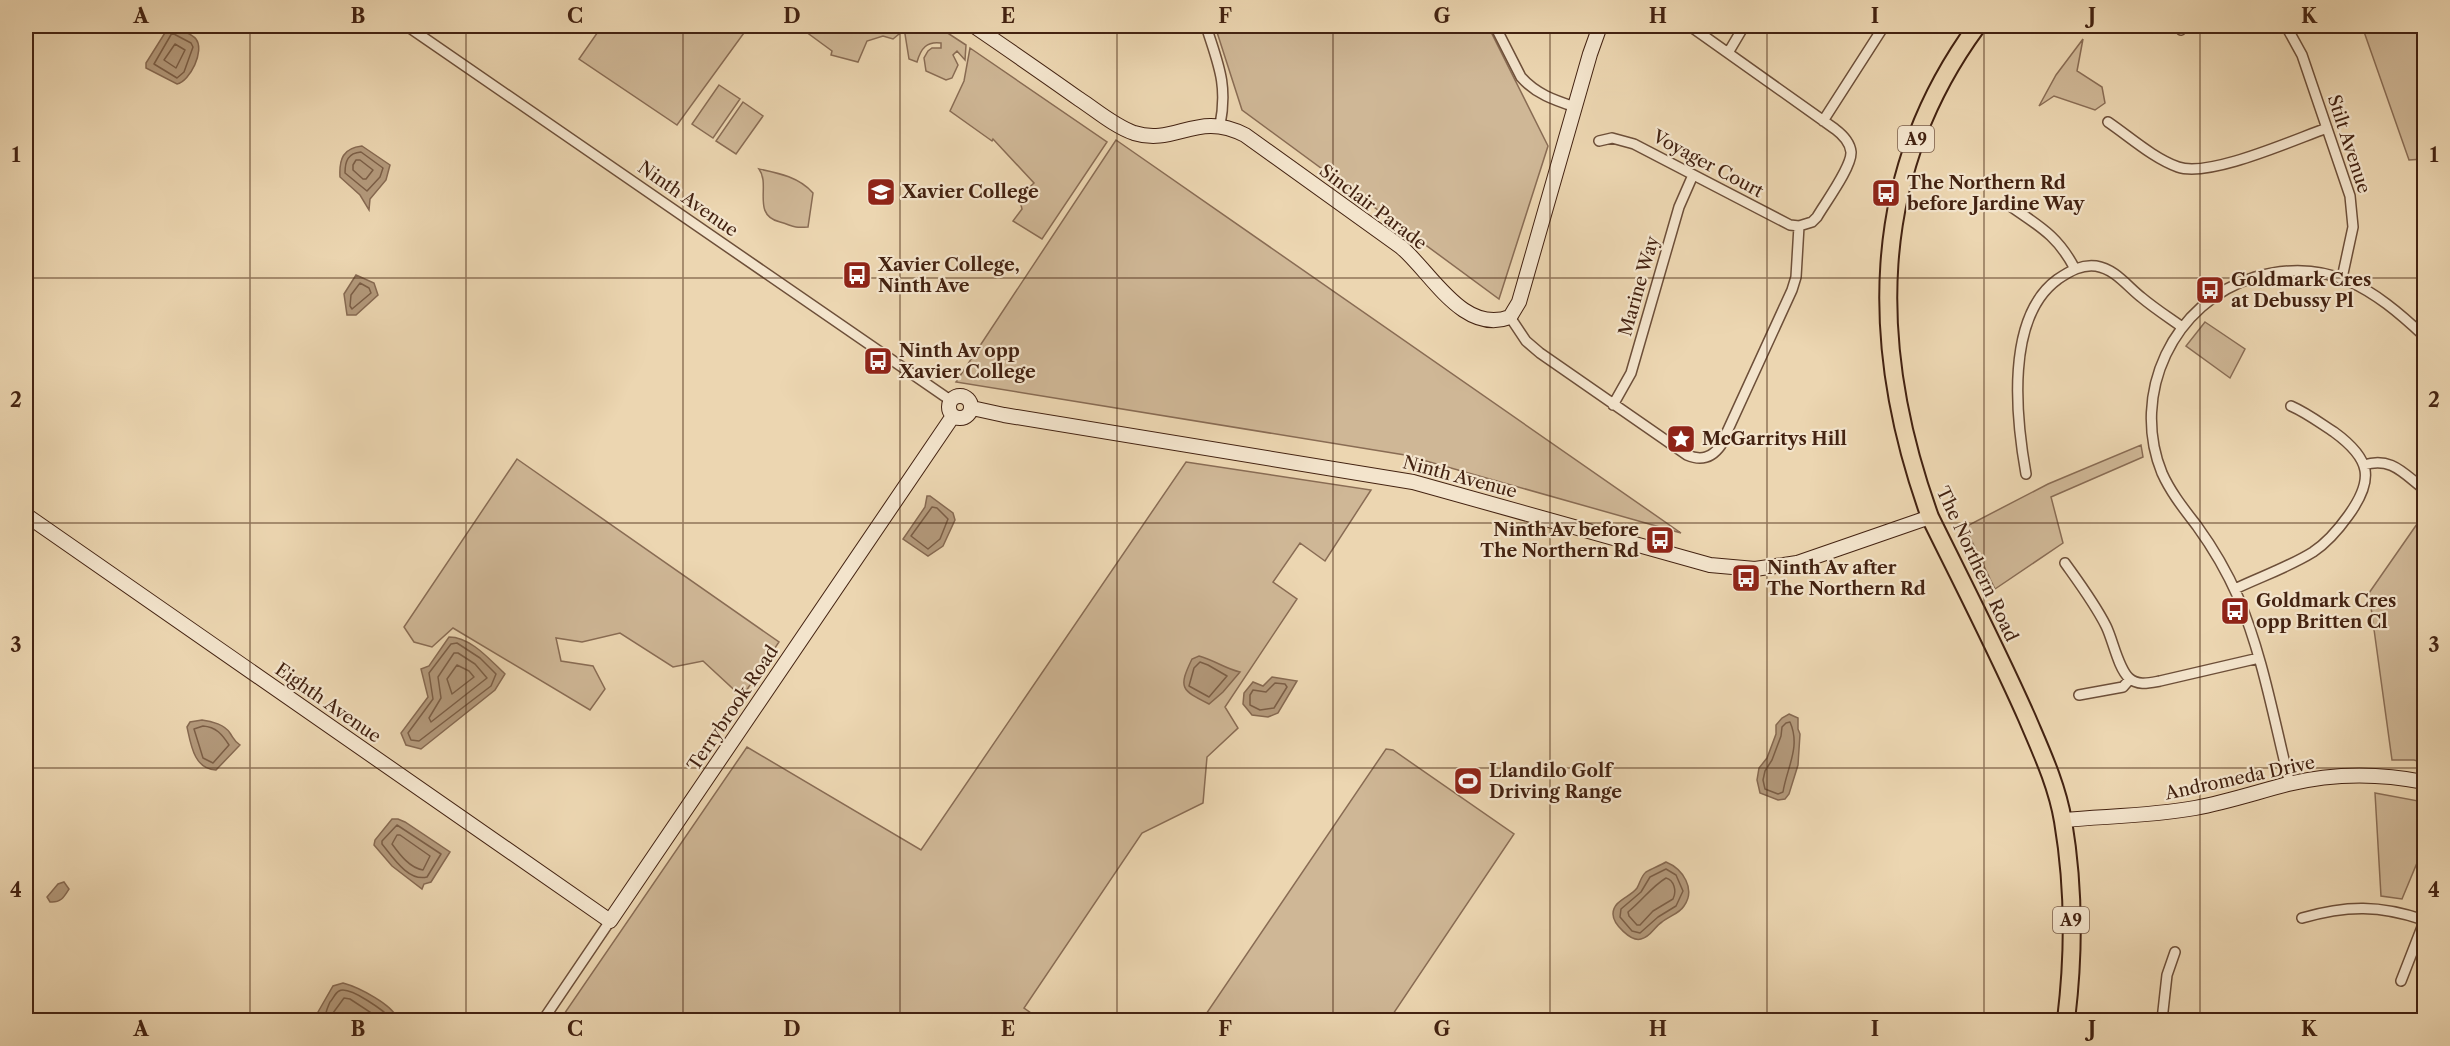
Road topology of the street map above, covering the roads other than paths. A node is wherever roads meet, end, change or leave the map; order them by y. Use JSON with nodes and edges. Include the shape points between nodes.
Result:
{"nodes":[{"id":1,"x":407,"y":26,"type":"edge"},
{"id":2,"x":974,"y":26,"type":"edge"},
{"id":3,"x":1206,"y":26,"type":"edge"},
{"id":4,"x":1495,"y":26,"type":"edge"},
{"id":5,"x":1600,"y":26,"type":"edge"},
{"id":6,"x":1690,"y":26,"type":"edge"},
{"id":7,"x":1744,"y":26,"type":"edge"},
{"id":8,"x":1884,"y":26,"type":"edge"},
{"id":9,"x":1977,"y":26,"type":"edge"},
{"id":10,"x":2286,"y":26,"type":"edge"},
{"id":11,"x":1728,"y":53,"type":"junction"},
{"id":12,"x":1575,"y":107,"type":"junction"},
{"id":13,"x":1823,"y":121,"type":"junction"},
{"id":14,"x":2108,"y":122,"type":"dead end"},
{"id":15,"x":1220,"y":125,"type":"junction"},
{"id":16,"x":2327,"y":128,"type":"junction"},
{"id":17,"x":1599,"y":141,"type":"dead end"},
{"id":18,"x":1693,"y":174,"type":"junction"},
{"id":19,"x":2006,"y":203,"type":"dead end"},
{"id":20,"x":1799,"y":226,"type":"junction"},
{"id":21,"x":2075,"y":269,"type":"junction"},
{"id":22,"x":2342,"y":278,"type":"junction"},
{"id":23,"x":1510,"y":317,"type":"junction"},
{"id":24,"x":2182,"y":327,"type":"junction"},
{"id":25,"x":2424,"y":336,"type":"edge"},
{"id":26,"x":950,"y":400,"type":"junction"},
{"id":27,"x":1613,"y":405,"type":"junction"},
{"id":28,"x":2291,"y":406,"type":"dead end"},
{"id":29,"x":972,"y":408,"type":"junction"},
{"id":30,"x":953,"y":416,"type":"junction"},
{"id":31,"x":2364,"y":465,"type":"junction"},
{"id":32,"x":2026,"y":474,"type":"dead end"},
{"id":33,"x":2424,"y":489,"type":"edge"},
{"id":34,"x":26,"y":515,"type":"edge"},
{"id":35,"x":1930,"y":517,"type":"junction"},
{"id":36,"x":2065,"y":563,"type":"dead end"},
{"id":37,"x":2235,"y":589,"type":"junction"},
{"id":38,"x":2259,"y":658,"type":"junction"},
{"id":39,"x":2130,"y":679,"type":"junction"},
{"id":40,"x":2079,"y":695,"type":"dead end"},
{"id":41,"x":2424,"y":782,"type":"edge"},
{"id":42,"x":2290,"y":784,"type":"junction"},
{"id":43,"x":2063,"y":820,"type":"junction"},
{"id":44,"x":2302,"y":918,"type":"dead end"},
{"id":45,"x":609,"y":921,"type":"junction"},
{"id":46,"x":2424,"y":921,"type":"edge"},
{"id":47,"x":2175,"y":952,"type":"dead end"},
{"id":48,"x":2401,"y":981,"type":"dead end"},
{"id":49,"x":543,"y":1020,"type":"edge"},
{"id":50,"x":2066,"y":1020,"type":"edge"},
{"id":51,"x":2162,"y":1020,"type":"edge"}],
"edges":[{"from":1,"to":26,"type":"street","name":"Ninth Avenue"},
{"from":2,"to":15,"type":"main road","name":"Sinclair Parade","via":[[1133,132],[1156,136]]},
{"from":3,"to":15,"type":"street","via":[[1224,86]]},
{"from":4,"to":12,"type":"street","via":[[1527,84],[1542,95]]},
{"from":5,"to":12,"type":"main road"},
{"from":6,"to":11,"type":"street"},
{"from":7,"to":11,"type":"street"},
{"from":8,"to":13,"type":"street"},
{"from":9,"to":35,"type":"highway","name":"The Northern Road","number":"A9","via":[[1946,73],[1916,141],[1902,186],[1889,266],[1887,328],[1897,404]]},
{"from":10,"to":16,"type":"street","name":"Stilt Avenue","via":[[2301,55]]},
{"from":11,"to":13,"type":"street"},
{"from":12,"to":23,"type":"main road","via":[[1519,302]]},
{"from":13,"to":20,"type":"street","via":[[1846,139],[1851,156],[1817,217]]},
{"from":14,"to":16,"type":"street","via":[[2169,163],[2195,170],[2218,166]]},
{"from":15,"to":23,"type":"main road","name":"Sinclair Parade","via":[[1245,135],[1401,247],[1456,305],[1486,319]]},
{"from":16,"to":22,"type":"street","name":"Stilt Avenue","via":[[2353,213]]},
{"from":17,"to":18,"type":"street","name":"Voyager Court","via":[[1612,138],[1634,144]]},
{"from":18,"to":20,"type":"street","name":"Voyager Court","via":[[1790,225]]},
{"from":18,"to":27,"type":"street","name":"Marine Way","via":[[1679,207],[1631,373]]},
{"from":19,"to":21,"type":"street","via":[[2054,236]]},
{"from":20,"to":27,"type":"street","via":[[1792,290],[1715,453],[1703,458],[1687,455]]},
{"from":21,"to":24,"type":"street","via":[[2090,266],[2108,270]]},
{"from":21,"to":32,"type":"street","via":[[2042,294],[2023,343],[2017,408]]},
{"from":22,"to":24,"type":"street","via":[[2301,271],[2256,277],[2216,295]]},
{"from":22,"to":25,"type":"street","via":[[2376,295]]},
{"from":23,"to":27,"type":"street","via":[[1533,348]]},
{"from":24,"to":37,"type":"street","via":[[2164,357],[2155,385],[2151,414],[2154,444],[2170,489]]},
{"from":26,"to":29,"type":"main road","via":[[964,396]]},
{"from":26,"to":30,"type":"main road","via":[[948,407]]},
{"from":28,"to":31,"type":"street","via":[[2349,443]]},
{"from":29,"to":30,"type":"main road","via":[[966,416]]},
{"from":29,"to":35,"type":"main road","name":"Ninth Avenue","via":[[1413,482],[1710,565],[1755,569],[1797,563]]},
{"from":30,"to":45,"type":"main road","name":"Terrybrook Road"},
{"from":31,"to":33,"type":"street","via":[[2387,462]]},
{"from":31,"to":37,"type":"street","via":[[2366,480],[2361,497],[2324,544]]},
{"from":34,"to":45,"type":"main road","name":"Eighth Avenue"},
{"from":35,"to":43,"type":"highway","name":"The Northern Road","number":"A9","via":[[2005,667],[2052,782]]},
{"from":36,"to":39,"type":"street","via":[[2099,613]]},
{"from":37,"to":38,"type":"street"},
{"from":38,"to":39,"type":"street","via":[[2145,684]]},
{"from":38,"to":42,"type":"street"},
{"from":39,"to":40,"type":"street","via":[[2123,687]]},
{"from":41,"to":42,"type":"main road","name":"Andromeda Drive","via":[[2347,776]]},
{"from":42,"to":43,"type":"main road","name":"Andromeda Drive","via":[[2193,808]]},
{"from":43,"to":50,"type":"highway","name":"The Northern Road","number":"A9","via":[[2072,930]]},
{"from":44,"to":46,"type":"street","via":[[2335,909],[2361,908],[2398,912]]},
{"from":45,"to":49,"type":"street","name":"Terrybrook Road"},
{"from":46,"to":48,"type":"street"},
{"from":47,"to":51,"type":"street","via":[[2167,975]]}]}
